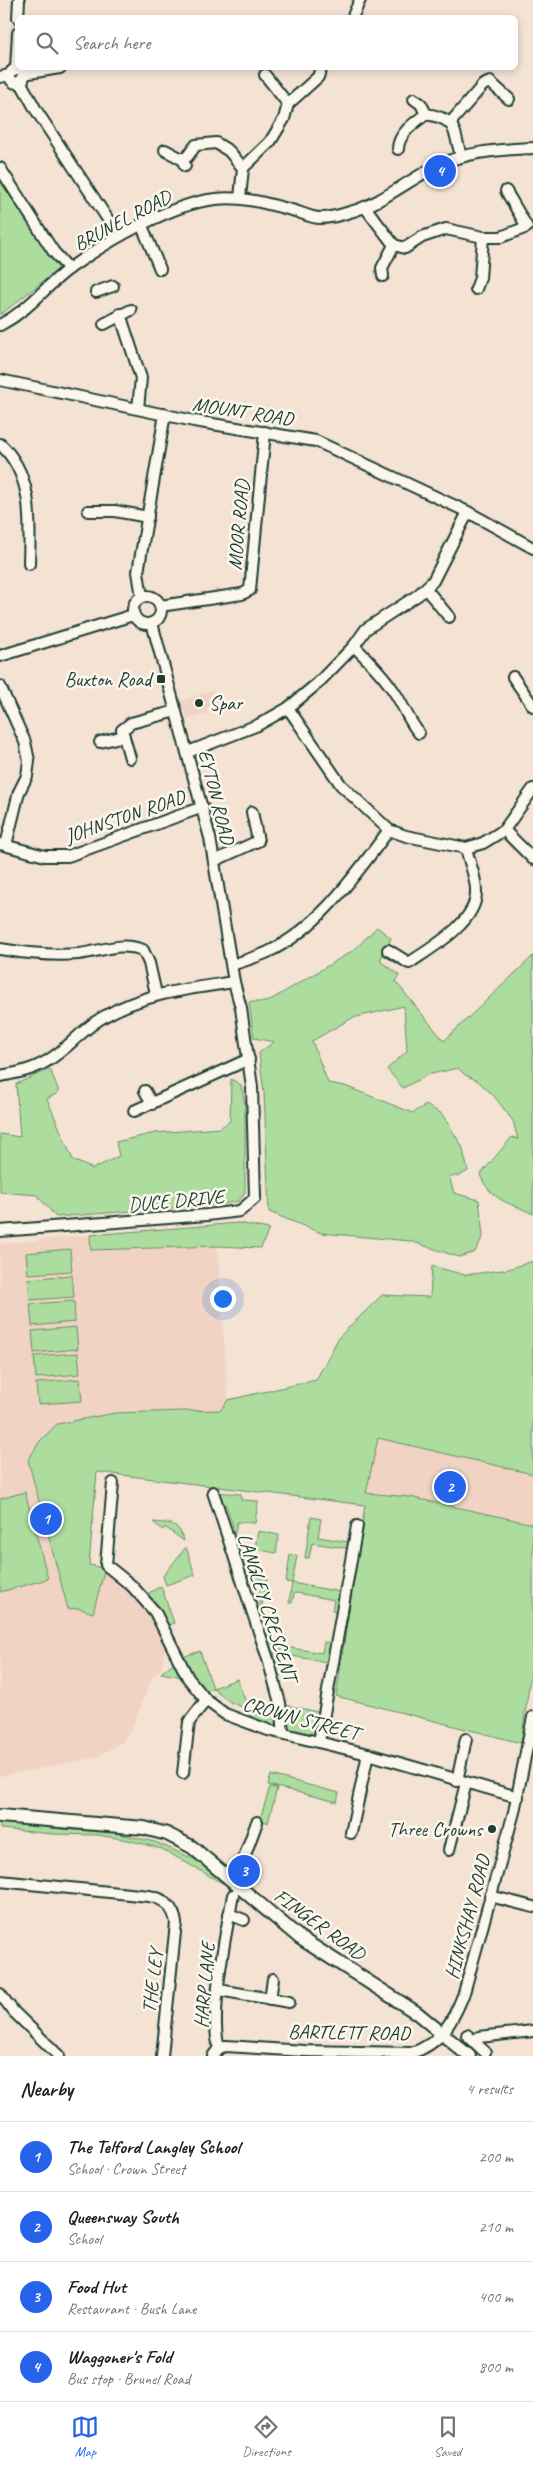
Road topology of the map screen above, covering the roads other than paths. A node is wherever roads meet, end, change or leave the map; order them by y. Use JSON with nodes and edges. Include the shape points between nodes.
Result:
{"nodes":[{"id":1,"x":19,"y":0,"type":"edge"},
{"id":2,"x":360,"y":0,"type":"edge"},
{"id":3,"x":18,"y":15,"type":"edge"},
{"id":4,"x":353,"y":15,"type":"edge"},
{"id":5,"x":47,"y":70,"type":"edge"},
{"id":6,"x":320,"y":70,"type":"edge"},
{"id":7,"x":14,"y":75,"type":"edge"},
{"id":8,"x":265,"y":75,"type":"dead end"},
{"id":9,"x":414,"y":99,"type":"dead end"},
{"id":10,"x":509,"y":99,"type":"dead end"},
{"id":11,"x":288,"y":104,"type":"junction"},
{"id":12,"x":426,"y":114,"type":"junction"},
{"id":13,"x":451,"y":122,"type":"junction"},
{"id":14,"x":533,"y":148,"type":"edge"},
{"id":15,"x":398,"y":149,"type":"dead end"},
{"id":16,"x":165,"y":150,"type":"dead end"},
{"id":17,"x":461,"y":156,"type":"junction"},
{"id":18,"x":0,"y":168,"type":"edge"},
{"id":19,"x":243,"y":168,"type":"junction"},
{"id":20,"x":506,"y":191,"type":"dead end"},
{"id":21,"x":240,"y":198,"type":"junction"},
{"id":22,"x":365,"y":207,"type":"junction"},
{"id":23,"x":107,"y":218,"type":"dead end"},
{"id":24,"x":142,"y":226,"type":"junction"},
{"id":25,"x":483,"y":237,"type":"junction"},
{"id":26,"x":394,"y":245,"type":"junction"},
{"id":27,"x":69,"y":269,"type":"junction"},
{"id":28,"x":160,"y":269,"type":"dead end"},
{"id":29,"x":383,"y":276,"type":"dead end"},
{"id":30,"x":113,"y":286,"type":"dead end"},
{"id":31,"x":476,"y":289,"type":"dead end"},
{"id":32,"x":96,"y":292,"type":"dead end"},
{"id":33,"x":131,"y":310,"type":"dead end"},
{"id":34,"x":120,"y":314,"type":"junction"},
{"id":35,"x":104,"y":324,"type":"dead end"},
{"id":36,"x":0,"y":325,"type":"edge"},
{"id":37,"x":0,"y":380,"type":"edge"},
{"id":38,"x":138,"y":409,"type":"junction"},
{"id":39,"x":164,"y":414,"type":"junction"},
{"id":40,"x":265,"y":432,"type":"junction"},
{"id":41,"x":0,"y":444,"type":"edge"},
{"id":42,"x":88,"y":511,"type":"dead end"},
{"id":43,"x":468,"y":512,"type":"junction"},
{"id":44,"x":148,"y":517,"type":"junction"},
{"id":45,"x":533,"y":548,"type":"edge"},
{"id":46,"x":29,"y":564,"type":"dead end"},
{"id":47,"x":426,"y":589,"type":"junction"},
{"id":48,"x":142,"y":597,"type":"junction"},
{"id":49,"x":160,"y":606,"type":"junction"},
{"id":50,"x":133,"y":615,"type":"junction"},
{"id":51,"x":449,"y":617,"type":"dead end"},
{"id":52,"x":152,"y":623,"type":"junction"},
{"id":53,"x":354,"y":646,"type":"junction"},
{"id":54,"x":0,"y":656,"type":"edge"},
{"id":55,"x":512,"y":676,"type":"dead end"},
{"id":56,"x":0,"y":686,"type":"edge"},
{"id":57,"x":533,"y":706,"type":"edge"},
{"id":58,"x":288,"y":708,"type":"junction"},
{"id":59,"x":176,"y":711,"type":"junction"},
{"id":60,"x":419,"y":733,"type":"dead end"},
{"id":61,"x":124,"y":736,"type":"junction"},
{"id":62,"x":100,"y":742,"type":"dead end"},
{"id":63,"x":188,"y":752,"type":"junction"},
{"id":64,"x":130,"y":758,"type":"dead end"},
{"id":65,"x":533,"y":789,"type":"edge"},
{"id":66,"x":203,"y":807,"type":"junction"},
{"id":67,"x":252,"y":812,"type":"dead end"},
{"id":68,"x":389,"y":830,"type":"junction"},
{"id":69,"x":504,"y":830,"type":"junction"},
{"id":70,"x":3,"y":845,"type":"edge"},
{"id":71,"x":466,"y":848,"type":"junction"},
{"id":72,"x":533,"y":859,"type":"edge"},
{"id":73,"x":214,"y":861,"type":"junction"},
{"id":74,"x":0,"y":949,"type":"edge"},
{"id":75,"x":388,"y":950,"type":"dead end"},
{"id":76,"x":232,"y":965,"type":"junction"},
{"id":77,"x":234,"y":982,"type":"junction"},
{"id":78,"x":156,"y":994,"type":"junction"},
{"id":79,"x":247,"y":1043,"type":"joint"},
{"id":80,"x":249,"y":1060,"type":"junction"},
{"id":81,"x":0,"y":1076,"type":"edge"},
{"id":82,"x":145,"y":1091,"type":"dead end"},
{"id":83,"x":152,"y":1104,"type":"junction"},
{"id":84,"x":134,"y":1112,"type":"dead end"},
{"id":85,"x":0,"y":1231,"type":"edge"},
{"id":86,"x":113,"y":1483,"type":"dead end"},
{"id":87,"x":213,"y":1492,"type":"dead end"},
{"id":88,"x":357,"y":1526,"type":"dead end"},
{"id":89,"x":206,"y":1700,"type":"junction"},
{"id":90,"x":533,"y":1717,"type":"edge"},
{"id":91,"x":284,"y":1734,"type":"junction"},
{"id":92,"x":466,"y":1739,"type":"dead end"},
{"id":93,"x":319,"y":1742,"type":"junction"},
{"id":94,"x":368,"y":1754,"type":"junction"},
{"id":95,"x":183,"y":1773,"type":"dead end"},
{"id":96,"x":461,"y":1782,"type":"junction"},
{"id":97,"x":518,"y":1797,"type":"junction"},
{"id":98,"x":0,"y":1816,"type":"edge"},
{"id":99,"x":257,"y":1822,"type":"dead end"},
{"id":100,"x":351,"y":1833,"type":"dead end"},
{"id":101,"x":449,"y":1850,"type":"dead end"},
{"id":102,"x":0,"y":1881,"type":"edge"},
{"id":103,"x":235,"y":1882,"type":"junction"},
{"id":104,"x":233,"y":1895,"type":"dead end"},
{"id":105,"x":490,"y":1896,"type":"junction"},
{"id":106,"x":533,"y":1907,"type":"edge"},
{"id":107,"x":229,"y":1914,"type":"junction"},
{"id":108,"x":244,"y":1920,"type":"dead end"},
{"id":109,"x":273,"y":1979,"type":"dead end"},
{"id":110,"x":219,"y":1990,"type":"junction"},
{"id":111,"x":0,"y":1994,"type":"edge"},
{"id":112,"x":270,"y":1999,"type":"junction"},
{"id":113,"x":289,"y":2002,"type":"dead end"},
{"id":114,"x":533,"y":2031,"type":"edge"},
{"id":115,"x":444,"y":2034,"type":"junction"},
{"id":116,"x":216,"y":2052,"type":"edge"},
{"id":117,"x":485,"y":2052,"type":"dead end"},
{"id":118,"x":305,"y":2053,"type":"edge"},
{"id":119,"x":412,"y":2054,"type":"edge"},
{"id":120,"x":59,"y":2056,"type":"edge"},
{"id":121,"x":162,"y":2056,"type":"edge"},
{"id":122,"x":469,"y":2056,"type":"edge"}],
"edges":[{"from":1,"to":3,"type":"street"},
{"from":2,"to":4,"type":"street"},
{"from":5,"to":7,"type":"street"},
{"from":6,"to":11,"type":"street","via":[[318,77]]},
{"from":7,"to":23,"type":"street"},
{"from":8,"to":11,"type":"street"},
{"from":9,"to":12,"type":"street"},
{"from":10,"to":13,"type":"street","via":[[490,82],[482,85]]},
{"from":11,"to":19,"type":"street","via":[[284,119],[270,142]]},
{"from":12,"to":13,"type":"street","via":[[444,117]]},
{"from":12,"to":15,"type":"street","via":[[411,125],[398,143]]},
{"from":13,"to":17,"type":"street"},
{"from":14,"to":17,"type":"street","name":"BRUNEL ROAD"},
{"from":16,"to":19,"type":"street","via":[[184,163],[196,145],[216,142]]},
{"from":17,"to":22,"type":"street","name":"BRUNEL ROAD","via":[[434,167]]},
{"from":18,"to":27,"type":"street"},
{"from":19,"to":21,"type":"street"},
{"from":20,"to":25,"type":"street","via":[[526,226],[501,237]]},
{"from":21,"to":22,"type":"street","name":"BRUNEL ROAD","via":[[319,218]]},
{"from":21,"to":24,"type":"street","name":"BRUNEL ROAD","via":[[192,204]]},
{"from":22,"to":26,"type":"street"},
{"from":24,"to":27,"type":"street","name":"BRUNEL ROAD"},
{"from":24,"to":28,"type":"street"},
{"from":25,"to":26,"type":"street","via":[[446,228],[405,248]]},
{"from":25,"to":31,"type":"street"},
{"from":26,"to":29,"type":"street","via":[[382,268]]},
{"from":27,"to":36,"type":"street","name":"BRUNEL ROAD","via":[[21,314]]},
{"from":30,"to":32,"type":"street"},
{"from":33,"to":34,"type":"street"},
{"from":34,"to":35,"type":"street"},
{"from":34,"to":38,"type":"street","via":[[141,378]]},
{"from":37,"to":38,"type":"street","name":"MOUNT ROAD"},
{"from":38,"to":39,"type":"street","name":"MOUNT ROAD"},
{"from":39,"to":40,"type":"street","name":"MOUNT ROAD"},
{"from":39,"to":44,"type":"street"},
{"from":40,"to":43,"type":"street","name":"MOUNT ROAD","via":[[316,441]]},
{"from":40,"to":49,"type":"street","name":"MOOR ROAD","via":[[250,590],[242,594]]},
{"from":41,"to":46,"type":"street","via":[[13,462],[28,494]]},
{"from":42,"to":44,"type":"street","via":[[115,511]]},
{"from":43,"to":45,"type":"street","name":"MOUNT ROAD"},
{"from":43,"to":47,"type":"street"},
{"from":44,"to":48,"type":"street","via":[[138,572]]},
{"from":47,"to":51,"type":"street"},
{"from":47,"to":53,"type":"street","via":[[366,629]]},
{"from":48,"to":49,"type":"street","via":[[153,598]]},
{"from":48,"to":50,"type":"street","via":[[134,605]]},
{"from":49,"to":52,"type":"street","via":[[159,617]]},
{"from":50,"to":52,"type":"street","via":[[142,623]]},
{"from":50,"to":54,"type":"street"},
{"from":52,"to":59,"type":"street","name":"EYTON ROAD"},
{"from":53,"to":58,"type":"street"},
{"from":53,"to":60,"type":"street","via":[[389,684]]},
{"from":55,"to":57,"type":"street"},
{"from":56,"to":70,"type":"street","via":[[25,742],[29,760],[27,776]]},
{"from":58,"to":63,"type":"street","via":[[251,728]]},
{"from":58,"to":68,"type":"street","via":[[341,785]]},
{"from":59,"to":61,"type":"street","via":[[131,723],[122,730]]},
{"from":59,"to":63,"type":"street","name":"EYTON ROAD"},
{"from":61,"to":62,"type":"street"},
{"from":61,"to":64,"type":"street"},
{"from":63,"to":66,"type":"street","name":"EYTON ROAD"},
{"from":65,"to":69,"type":"street"},
{"from":66,"to":70,"type":"street","name":"JOHNSTON ROAD","via":[[68,856],[45,856]]},
{"from":66,"to":73,"type":"street","name":"EYTON ROAD"},
{"from":67,"to":73,"type":"street","via":[[258,841]]},
{"from":68,"to":71,"type":"street","via":[[432,843]]},
{"from":68,"to":76,"type":"street","via":[[339,896],[311,923],[269,952]]},
{"from":69,"to":71,"type":"street"},
{"from":69,"to":72,"type":"street"},
{"from":71,"to":75,"type":"street","via":[[476,894],[469,916],[436,946],[409,963]]},
{"from":73,"to":76,"type":"street","name":"EYTON ROAD"},
{"from":74,"to":78,"type":"street","via":[[78,954],[132,946],[143,950]]},
{"from":76,"to":77,"type":"street","name":"EYTON ROAD"},
{"from":77,"to":78,"type":"street"},
{"from":77,"to":79,"type":"street","name":"EYTON ROAD"},
{"from":78,"to":81,"type":"street","via":[[103,1017],[43,1064]]},
{"from":79,"to":80,"type":"street","name":"DUCE DRIVE"},
{"from":80,"to":83,"type":"street"},
{"from":80,"to":85,"type":"street","name":"DUCE DRIVE","via":[[254,1117],[255,1198],[240,1211]]},
{"from":82,"to":83,"type":"street"},
{"from":83,"to":84,"type":"street"},
{"from":86,"to":89,"type":"street","name":"CROWN STREET","via":[[106,1565],[132,1586],[155,1612],[188,1678]]},
{"from":87,"to":91,"type":"street","name":"LANGLEY CRESCENT","via":[[268,1659],[280,1703]]},
{"from":88,"to":93,"type":"street"},
{"from":89,"to":91,"type":"street","name":"CROWN STREET","via":[[239,1721]]},
{"from":89,"to":95,"type":"street","via":[[189,1722]]},
{"from":90,"to":97,"type":"street","name":"HINKSHAY ROAD"},
{"from":91,"to":93,"type":"street","name":"CROWN STREET"},
{"from":92,"to":96,"type":"street"},
{"from":93,"to":94,"type":"street","name":"CROWN STREET"},
{"from":94,"to":96,"type":"street","name":"CROWN STREET"},
{"from":94,"to":100,"type":"street"},
{"from":96,"to":97,"type":"street","name":"CROWN STREET"},
{"from":96,"to":101,"type":"street"},
{"from":97,"to":105,"type":"street","name":"HINKSHAY ROAD"},
{"from":98,"to":103,"type":"main road","name":"FINGER ROAD","via":[[144,1828],[166,1834],[192,1847]]},
{"from":99,"to":103,"type":"street"},
{"from":102,"to":121,"type":"street","name":"THE LEY","via":[[152,1896],[172,1910],[176,1921]]},
{"from":103,"to":115,"type":"main road","name":"FINGER ROAD","via":[[300,1938],[418,2013]]},
{"from":104,"to":107,"type":"street","name":"HARP LANE"},
{"from":105,"to":106,"type":"street"},
{"from":105,"to":115,"type":"street","name":"HINKSHAY ROAD","via":[[464,1993]]},
{"from":107,"to":108,"type":"street"},
{"from":107,"to":110,"type":"street","name":"HARP LANE"},
{"from":109,"to":112,"type":"street"},
{"from":110,"to":112,"type":"street"},
{"from":110,"to":116,"type":"street","name":"HARP LANE"},
{"from":111,"to":120,"type":"street"},
{"from":112,"to":113,"type":"street"},
{"from":114,"to":117,"type":"street","via":[[471,2038]]},
{"from":115,"to":119,"type":"street","name":"BARTLETT ROAD","via":[[426,2049]]},
{"from":115,"to":122,"type":"main road","name":"FINGER ROAD"},
{"from":116,"to":118,"type":"street","name":"BARTLETT ROAD","via":[[226,2046]]},
{"from":118,"to":119,"type":"street","name":"BARTLETT ROAD"}]}
